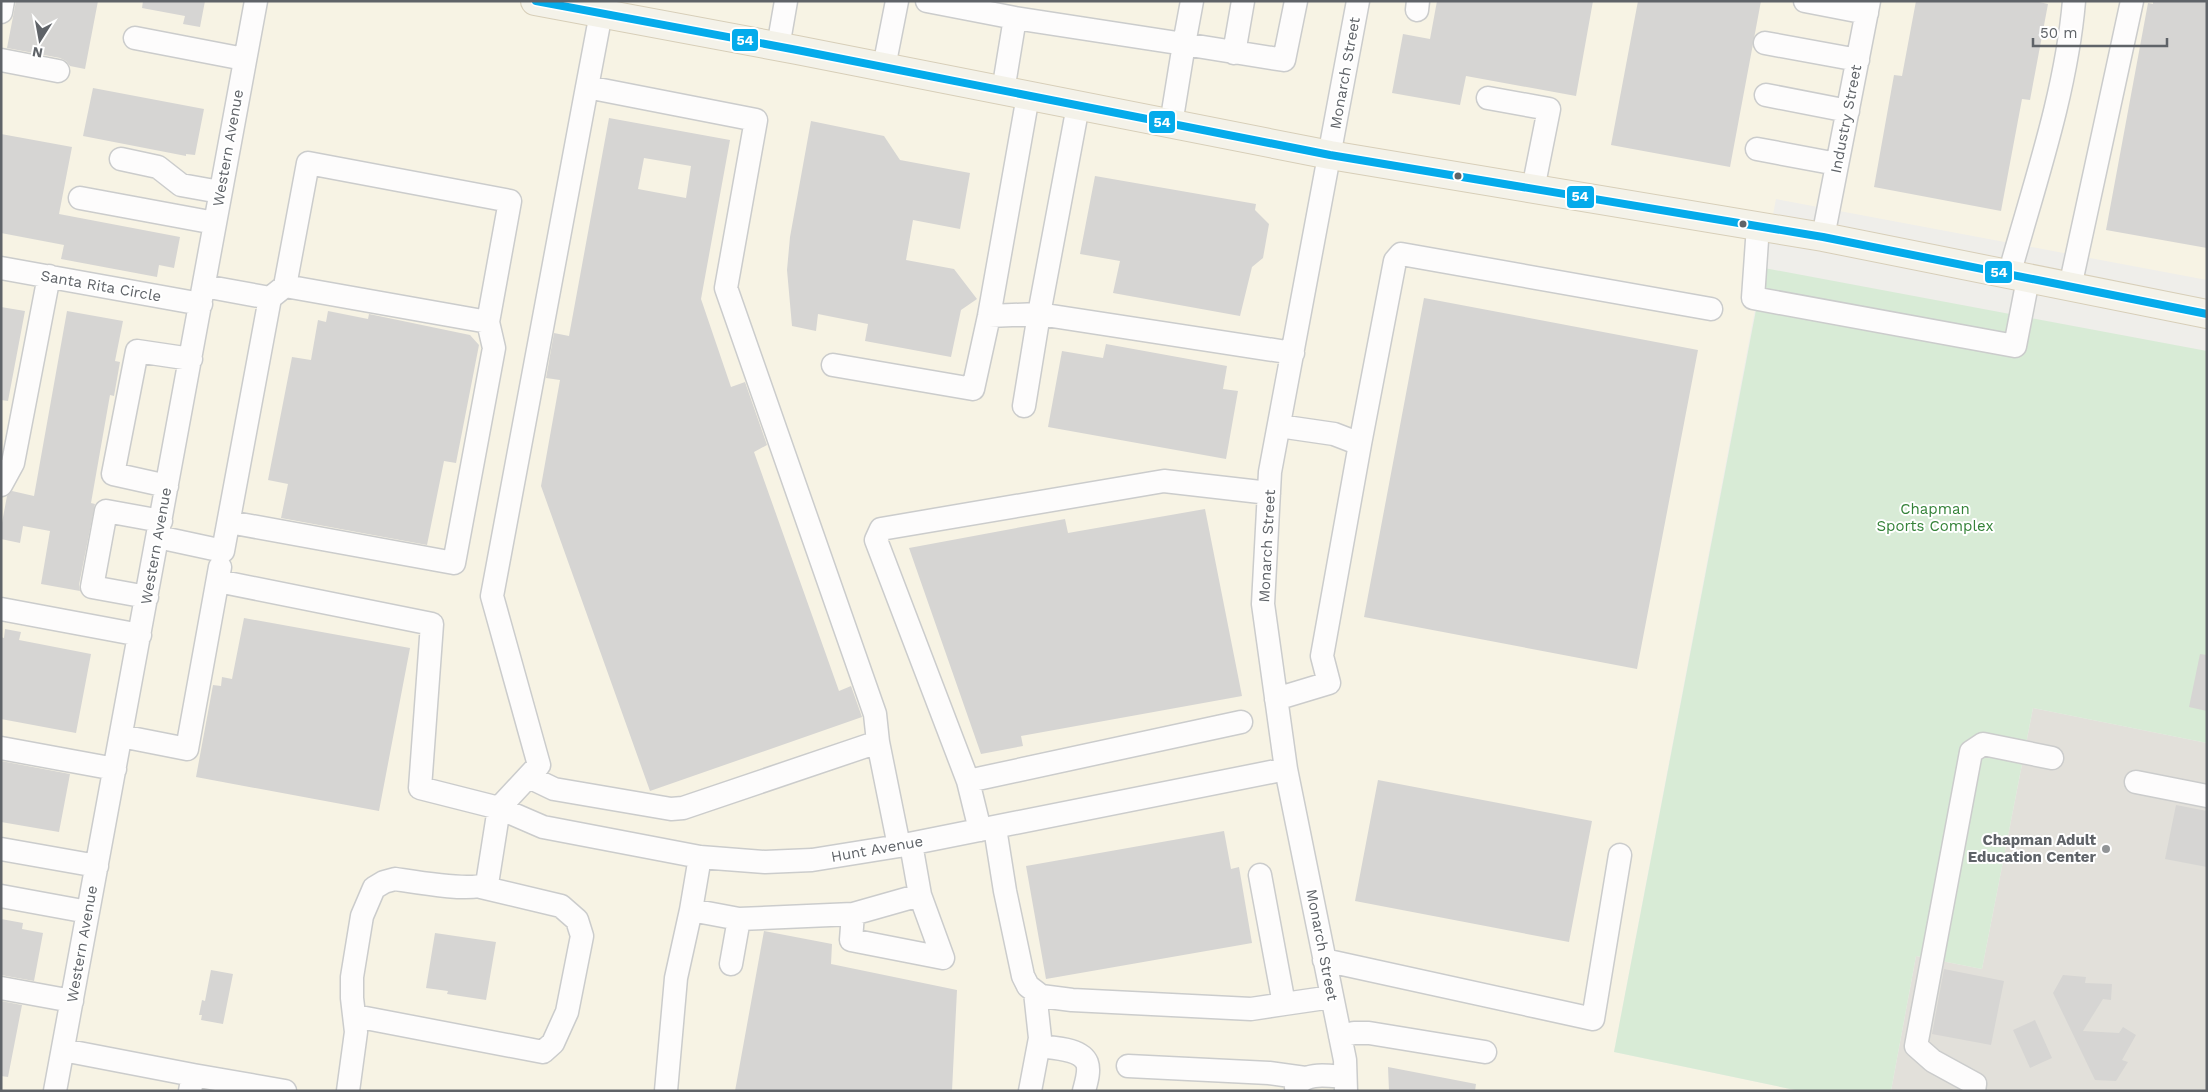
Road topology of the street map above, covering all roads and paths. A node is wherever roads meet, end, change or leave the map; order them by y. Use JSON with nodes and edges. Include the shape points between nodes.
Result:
{"nodes":[{"id":1,"x":3,"y":1,"type":"edge"},
{"id":2,"x":256,"y":1,"type":"edge"},
{"id":3,"x":786,"y":1,"type":"edge"},
{"id":4,"x":897,"y":1,"type":"edge"},
{"id":5,"x":927,"y":1,"type":"edge"},
{"id":6,"x":1192,"y":1,"type":"edge"},
{"id":7,"x":1243,"y":1,"type":"edge"},
{"id":8,"x":1296,"y":1,"type":"edge"},
{"id":9,"x":1358,"y":1,"type":"edge"},
{"id":10,"x":1805,"y":1,"type":"edge"},
{"id":11,"x":2074,"y":1,"type":"edge"},
{"id":12,"x":2132,"y":1,"type":"edge"},
{"id":13,"x":548,"y":2,"type":"edge"},
{"id":14,"x":982,"y":6,"type":"edge"},
{"id":15,"x":1868,"y":7,"type":"edge"},
{"id":16,"x":1,"y":12,"type":"edge"},
{"id":17,"x":600,"y":13,"type":"junction"},
{"id":18,"x":1015,"y":18,"type":"junction"},
{"id":19,"x":135,"y":38,"type":"dead end"},
{"id":20,"x":1765,"y":43,"type":"dead end"},
{"id":21,"x":1184,"y":44,"type":"junction"},
{"id":22,"x":778,"y":47,"type":"junction"},
{"id":23,"x":1234,"y":52,"type":"junction"},
{"id":24,"x":244,"y":59,"type":"junction"},
{"id":25,"x":1,"y":60,"type":"edge"},
{"id":26,"x":1858,"y":60,"type":"junction"},
{"id":27,"x":884,"y":67,"type":"junction"},
{"id":28,"x":58,"y":71,"type":"dead end"},
{"id":29,"x":588,"y":87,"type":"junction"},
{"id":30,"x":1016,"y":93,"type":"junction"},
{"id":31,"x":1766,"y":95,"type":"dead end"},
{"id":32,"x":1488,"y":98,"type":"dead end"},
{"id":33,"x":1078,"y":106,"type":"junction"},
{"id":34,"x":1848,"y":111,"type":"junction"},
{"id":35,"x":1170,"y":124,"type":"junction"},
{"id":36,"x":1757,"y":149,"type":"dead end"},
{"id":37,"x":1330,"y":155,"type":"junction"},
{"id":38,"x":121,"y":159,"type":"dead end"},
{"id":39,"x":1838,"y":164,"type":"junction"},
{"id":40,"x":1534,"y":189,"type":"junction"},
{"id":41,"x":220,"y":192,"type":"junction"},
{"id":42,"x":80,"y":198,"type":"dead end"},
{"id":43,"x":214,"y":223,"type":"junction"},
{"id":44,"x":1758,"y":226,"type":"junction"},
{"id":45,"x":1823,"y":237,"type":"junction"},
{"id":46,"x":1,"y":268,"type":"edge"},
{"id":47,"x":50,"y":276,"type":"junction"},
{"id":48,"x":2018,"y":277,"type":"junction"},
{"id":49,"x":2070,"y":287,"type":"junction"},
{"id":50,"x":278,"y":292,"type":"junction"},
{"id":51,"x":202,"y":295,"type":"junction"},
{"id":52,"x":1710,"y":309,"type":"dead end"},
{"id":53,"x":1039,"y":314,"type":"junction"},
{"id":54,"x":2207,"y":314,"type":"edge"},
{"id":55,"x":989,"y":316,"type":"junction"},
{"id":56,"x":488,"y":322,"type":"junction"},
{"id":57,"x":1293,"y":352,"type":"junction"},
{"id":58,"x":191,"y":359,"type":"junction"},
{"id":59,"x":832,"y":365,"type":"dead end"},
{"id":60,"x":1024,"y":406,"type":"dead end"},
{"id":61,"x":1279,"y":426,"type":"junction"},
{"id":62,"x":1360,"y":444,"type":"junction"},
{"id":63,"x":1,"y":485,"type":"edge"},
{"id":64,"x":167,"y":486,"type":"junction"},
{"id":65,"x":1269,"y":493,"type":"junction"},
{"id":66,"x":229,"y":522,"type":"junction"},
{"id":67,"x":159,"y":529,"type":"junction"},
{"id":68,"x":223,"y":551,"type":"junction"},
{"id":69,"x":218,"y":581,"type":"junction"},
{"id":70,"x":147,"y":597,"type":"junction"},
{"id":71,"x":1,"y":609,"type":"edge"},
{"id":72,"x":140,"y":635,"type":"junction"},
{"id":73,"x":1276,"y":699,"type":"junction"},
{"id":74,"x":1241,"y":722,"type":"dead end"},
{"id":75,"x":121,"y":736,"type":"junction"},
{"id":76,"x":878,"y":742,"type":"junction"},
{"id":77,"x":1,"y":748,"type":"edge"},
{"id":78,"x":2052,"y":758,"type":"dead end"},
{"id":79,"x":115,"y":769,"type":"junction"},
{"id":80,"x":1286,"y":769,"type":"junction"},
{"id":81,"x":528,"y":777,"type":"junction"},
{"id":82,"x":968,"y":781,"type":"junction"},
{"id":83,"x":2136,"y":782,"type":"dead end"},
{"id":84,"x":2207,"y":796,"type":"edge"},
{"id":85,"x":499,"y":808,"type":"junction"},
{"id":86,"x":988,"y":829,"type":"junction"},
{"id":87,"x":905,"y":845,"type":"junction"},
{"id":88,"x":1,"y":849,"type":"edge"},
{"id":89,"x":1620,"y":855,"type":"dead end"},
{"id":90,"x":700,"y":857,"type":"junction"},
{"id":91,"x":97,"y":866,"type":"junction"},
{"id":92,"x":1260,"y":875,"type":"dead end"},
{"id":93,"x":481,"y":887,"type":"junction"},
{"id":94,"x":920,"y":895,"type":"junction"},
{"id":95,"x":1,"y":896,"type":"edge"},
{"id":96,"x":691,"y":910,"type":"junction"},
{"id":97,"x":88,"y":912,"type":"junction"},
{"id":98,"x":853,"y":914,"type":"junction"},
{"id":99,"x":739,"y":919,"type":"junction"},
{"id":100,"x":1324,"y":960,"type":"junction"},
{"id":101,"x":731,"y":964,"type":"dead end"},
{"id":102,"x":1,"y":988,"type":"edge"},
{"id":103,"x":1035,"y":992,"type":"junction"},
{"id":104,"x":1332,"y":997,"type":"junction"},
{"id":105,"x":72,"y":1001,"type":"junction"},
{"id":106,"x":1284,"y":1004,"type":"junction"},
{"id":107,"x":355,"y":1016,"type":"junction"},
{"id":108,"x":1340,"y":1036,"type":"junction"},
{"id":109,"x":1039,"y":1046,"type":"junction"},
{"id":110,"x":62,"y":1050,"type":"junction"},
{"id":111,"x":1485,"y":1052,"type":"dead end"},
{"id":112,"x":1128,"y":1066,"type":"dead end"},
{"id":113,"x":192,"y":1083,"type":"edge"},
{"id":114,"x":1346,"y":1084,"type":"edge"},
{"id":115,"x":1299,"y":1085,"type":"edge"},
{"id":116,"x":55,"y":1091,"type":"edge"},
{"id":117,"x":285,"y":1091,"type":"edge"},
{"id":118,"x":348,"y":1091,"type":"edge"},
{"id":119,"x":666,"y":1091,"type":"edge"},
{"id":120,"x":1030,"y":1091,"type":"edge"},
{"id":121,"x":1084,"y":1091,"type":"edge"},
{"id":122,"x":1974,"y":1091,"type":"edge"}],
"edges":[{"from":1,"to":16,"type":"street"},
{"from":2,"to":24,"type":"street","name":"Western Avenue"},
{"from":3,"to":22,"type":"street"},
{"from":4,"to":27,"type":"street"},
{"from":5,"to":14,"type":"street"},
{"from":6,"to":21,"type":"street"},
{"from":7,"to":23,"type":"street"},
{"from":8,"to":23,"type":"street","via":[[1284,60]]},
{"from":9,"to":37,"type":"street","name":"Monarch Street"},
{"from":10,"to":15,"type":"street"},
{"from":11,"to":48,"type":"street","via":[[2070,40]]},
{"from":12,"to":49,"type":"street"},
{"from":13,"to":17,"type":"main road"},
{"from":14,"to":18,"type":"street"},
{"from":15,"to":26,"type":"street","name":"Industry Street"},
{"from":17,"to":22,"type":"main road"},
{"from":17,"to":29,"type":"street"},
{"from":18,"to":21,"type":"street"},
{"from":18,"to":30,"type":"street"},
{"from":19,"to":24,"type":"street"},
{"from":20,"to":26,"type":"street"},
{"from":21,"to":23,"type":"street"},
{"from":21,"to":35,"type":"street"},
{"from":22,"to":27,"type":"main road"},
{"from":24,"to":41,"type":"street","name":"Western Avenue"},
{"from":25,"to":28,"type":"street"},
{"from":26,"to":34,"type":"street","name":"Industry Street"},
{"from":27,"to":30,"type":"main road"},
{"from":29,"to":76,"type":"street","via":[[756,120],[726,288],[875,714]]},
{"from":29,"to":81,"type":"street","via":[[492,596],[539,765]]},
{"from":30,"to":33,"type":"main road"},
{"from":30,"to":55,"type":"street"},
{"from":31,"to":34,"type":"street"},
{"from":32,"to":40,"type":"street","via":[[1548,109]]},
{"from":33,"to":35,"type":"main road"},
{"from":33,"to":53,"type":"street"},
{"from":34,"to":39,"type":"street","name":"Industry Street"},
{"from":35,"to":37,"type":"main road"},
{"from":36,"to":39,"type":"street"},
{"from":37,"to":40,"type":"main road"},
{"from":37,"to":57,"type":"street","name":"Monarch Street"},
{"from":38,"to":41,"type":"street","via":[[158,167],[181,184]]},
{"from":39,"to":45,"type":"street","name":"Industry Street"},
{"from":40,"to":44,"type":"main road"},
{"from":41,"to":43,"type":"street","name":"Western Avenue"},
{"from":42,"to":43,"type":"street"},
{"from":43,"to":51,"type":"street","name":"Western Avenue"},
{"from":44,"to":45,"type":"main road"},
{"from":44,"to":48,"type":"street","via":[[1753,298],[1763,300],[2015,346]]},
{"from":45,"to":48,"type":"main road"},
{"from":46,"to":47,"type":"street","name":"Santa Rita Circle"},
{"from":47,"to":51,"type":"street","name":"Santa Rita Circle"},
{"from":47,"to":63,"type":"street","via":[[13,463]]},
{"from":48,"to":49,"type":"main road"},
{"from":49,"to":54,"type":"main road"},
{"from":50,"to":51,"type":"street","name":"Santa Rita Circle"},
{"from":50,"to":56,"type":"street","name":"Santa Rita Circle"},
{"from":50,"to":56,"type":"street","via":[[308,163],[510,201]]},
{"from":50,"to":66,"type":"street"},
{"from":51,"to":58,"type":"street","name":"Western Avenue"},
{"from":52,"to":62,"type":"street","via":[[1401,254],[1395,260]]},
{"from":53,"to":55,"type":"street"},
{"from":53,"to":57,"type":"street"},
{"from":53,"to":60,"type":"street"},
{"from":55,"to":59,"type":"street","via":[[973,388]]},
{"from":56,"to":66,"type":"street","via":[[494,348],[454,563]]},
{"from":57,"to":61,"type":"street","name":"Monarch Street"},
{"from":58,"to":64,"type":"street","name":"Western Avenue"},
{"from":58,"to":64,"type":"street","via":[[137,351],[113,474]]},
{"from":61,"to":62,"type":"street","via":[[1334,434]]},
{"from":61,"to":65,"type":"street","name":"Monarch Street"},
{"from":62,"to":73,"type":"street","via":[[1322,656],[1329,683]]},
{"from":64,"to":67,"type":"street","name":"Western Avenue"},
{"from":65,"to":73,"type":"street","name":"Monarch Street","via":[[1263,604]]},
{"from":65,"to":82,"type":"street","via":[[1164,481],[881,529],[876,540]]},
{"from":66,"to":68,"type":"street"},
{"from":67,"to":68,"type":"street"},
{"from":67,"to":70,"type":"street","name":"Western Avenue"},
{"from":67,"to":70,"type":"street","via":[[106,511],[92,587]]},
{"from":68,"to":69,"type":"street"},
{"from":69,"to":75,"type":"street","via":[[186,749]]},
{"from":69,"to":85,"type":"street","name":"Hunt Avenue","via":[[432,624],[420,788]]},
{"from":70,"to":72,"type":"street","name":"Western Avenue"},
{"from":71,"to":72,"type":"street"},
{"from":72,"to":75,"type":"street","name":"Western Avenue"},
{"from":73,"to":80,"type":"street","name":"Monarch Street"},
{"from":74,"to":82,"type":"street"},
{"from":75,"to":79,"type":"street","name":"Western Avenue"},
{"from":76,"to":81,"type":"street","via":[[683,808],[671,809],[554,789]]},
{"from":76,"to":87,"type":"street"},
{"from":77,"to":79,"type":"street"},
{"from":78,"to":122,"type":"street","via":[[1983,744],[1972,752],[1916,1046],[1932,1061],[1975,1084]]},
{"from":79,"to":91,"type":"street","name":"Western Avenue"},
{"from":80,"to":86,"type":"street","name":"Hunt Avenue"},
{"from":80,"to":100,"type":"street","name":"Monarch Street"},
{"from":81,"to":85,"type":"street"},
{"from":82,"to":86,"type":"street"},
{"from":83,"to":84,"type":"street"},
{"from":85,"to":90,"type":"street","name":"Hunt Avenue","via":[[542,827]]},
{"from":85,"to":93,"type":"street","via":[[488,880]]},
{"from":86,"to":87,"type":"street","name":"Hunt Avenue"},
{"from":86,"to":103,"type":"street","via":[[1024,976]]},
{"from":87,"to":90,"type":"street","name":"Hunt Avenue","via":[[812,860],[765,862]]},
{"from":87,"to":94,"type":"street"},
{"from":88,"to":91,"type":"street"},
{"from":89,"to":100,"type":"street","via":[[1593,1019]]},
{"from":90,"to":96,"type":"street"},
{"from":91,"to":97,"type":"street","name":"Western Avenue"},
{"from":92,"to":106,"type":"street"},
{"from":93,"to":107,"type":"street","via":[[395,879],[374,888],[362,916],[352,977]]},
{"from":93,"to":107,"type":"street","via":[[561,906],[578,920],[582,936],[567,1012],[553,1043],[543,1052]]},
{"from":94,"to":98,"type":"street"},
{"from":94,"to":98,"type":"street","via":[[943,958],[851,940]]},
{"from":95,"to":97,"type":"street"},
{"from":96,"to":99,"type":"street"},
{"from":96,"to":119,"type":"street","via":[[676,978]]},
{"from":97,"to":105,"type":"street","name":"Western Avenue"},
{"from":98,"to":99,"type":"street"},
{"from":99,"to":101,"type":"street"},
{"from":100,"to":104,"type":"street","name":"Monarch Street"},
{"from":102,"to":105,"type":"street"},
{"from":103,"to":106,"type":"street","via":[[1041,996],[1072,1000],[1251,1009]]},
{"from":103,"to":109,"type":"street"},
{"from":104,"to":106,"type":"street"},
{"from":104,"to":108,"type":"street","name":"Monarch Street"},
{"from":105,"to":110,"type":"street","name":"Western Avenue"},
{"from":107,"to":118,"type":"street"},
{"from":108,"to":111,"type":"street","via":[[1354,1032],[1369,1033]]},
{"from":108,"to":114,"type":"street","name":"Monarch Street"},
{"from":109,"to":120,"type":"street"},
{"from":109,"to":121,"type":"street","via":[[1074,1052],[1087,1062]]},
{"from":110,"to":113,"type":"street"},
{"from":110,"to":116,"type":"street","name":"Western Avenue"},
{"from":112,"to":115,"type":"street","via":[[1269,1073]]},
{"from":113,"to":117,"type":"street"},
{"from":114,"to":115,"type":"street","via":[[1322,1076]]}]}
